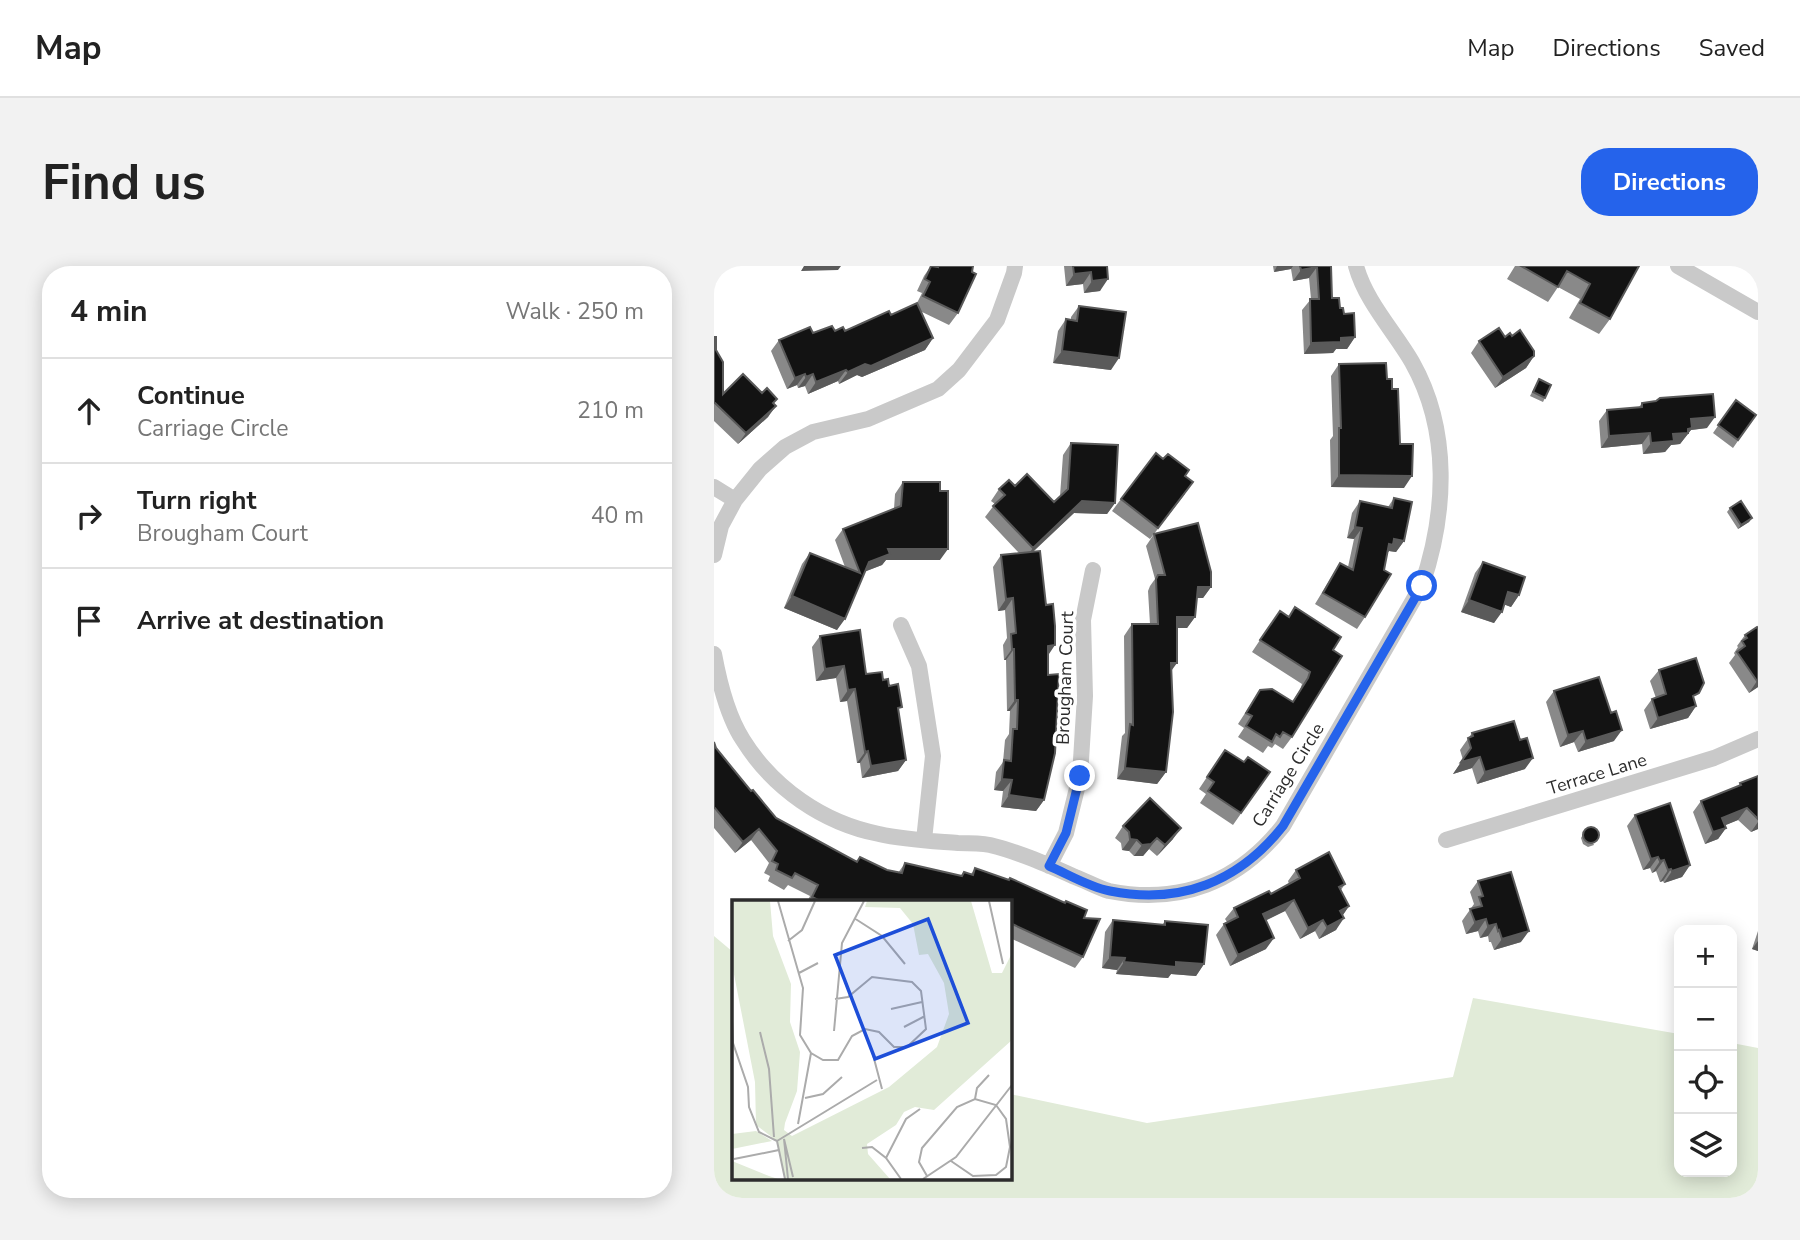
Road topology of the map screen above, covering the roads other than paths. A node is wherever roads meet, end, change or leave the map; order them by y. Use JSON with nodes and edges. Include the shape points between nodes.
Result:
{"nodes":[{"id":1,"x":1015,"y":266,"type":"edge"},
{"id":2,"x":1356,"y":266,"type":"edge"},
{"id":3,"x":1678,"y":266,"type":"edge"},
{"id":4,"x":1758,"y":312,"type":"edge"},
{"id":5,"x":714,"y":487,"type":"edge"},
{"id":6,"x":736,"y":500,"type":"junction"},
{"id":7,"x":714,"y":555,"type":"edge"},
{"id":8,"x":1093,"y":570,"type":"dead end"},
{"id":9,"x":901,"y":625,"type":"dead end"},
{"id":10,"x":714,"y":654,"type":"edge"},
{"id":11,"x":1758,"y":739,"type":"edge"},
{"id":12,"x":924,"y":840,"type":"junction"},
{"id":13,"x":1446,"y":840,"type":"dead end"},
{"id":14,"x":1049,"y":866,"type":"junction"}],
"edges":[{"from":1,"to":6,"type":"street","via":[[998,320],[960,370],[938,390],[868,419],[813,432],[785,447]]},
{"from":2,"to":14,"type":"street","name":"Carriage Circle","via":[[1360,282],[1413,364],[1440,444],[1441,507],[1422,586],[1266,847],[1221,880],[1156,895],[1108,891]]},
{"from":3,"to":4,"type":"street"},
{"from":5,"to":6,"type":"street"},
{"from":6,"to":7,"type":"street","via":[[721,526]]},
{"from":8,"to":14,"type":"street","name":"Brougham Court","via":[[1083,620],[1080,776],[1066,833]]},
{"from":9,"to":12,"type":"street","via":[[919,666],[933,756]]},
{"from":10,"to":12,"type":"street","name":"Carriage Circle","via":[[719,682],[742,738],[768,772],[825,816],[878,834]]},
{"from":11,"to":13,"type":"street","name":"Terrace Lane","via":[[1714,758]]},
{"from":12,"to":14,"type":"street","name":"Carriage Circle","via":[[989,845]]}]}
